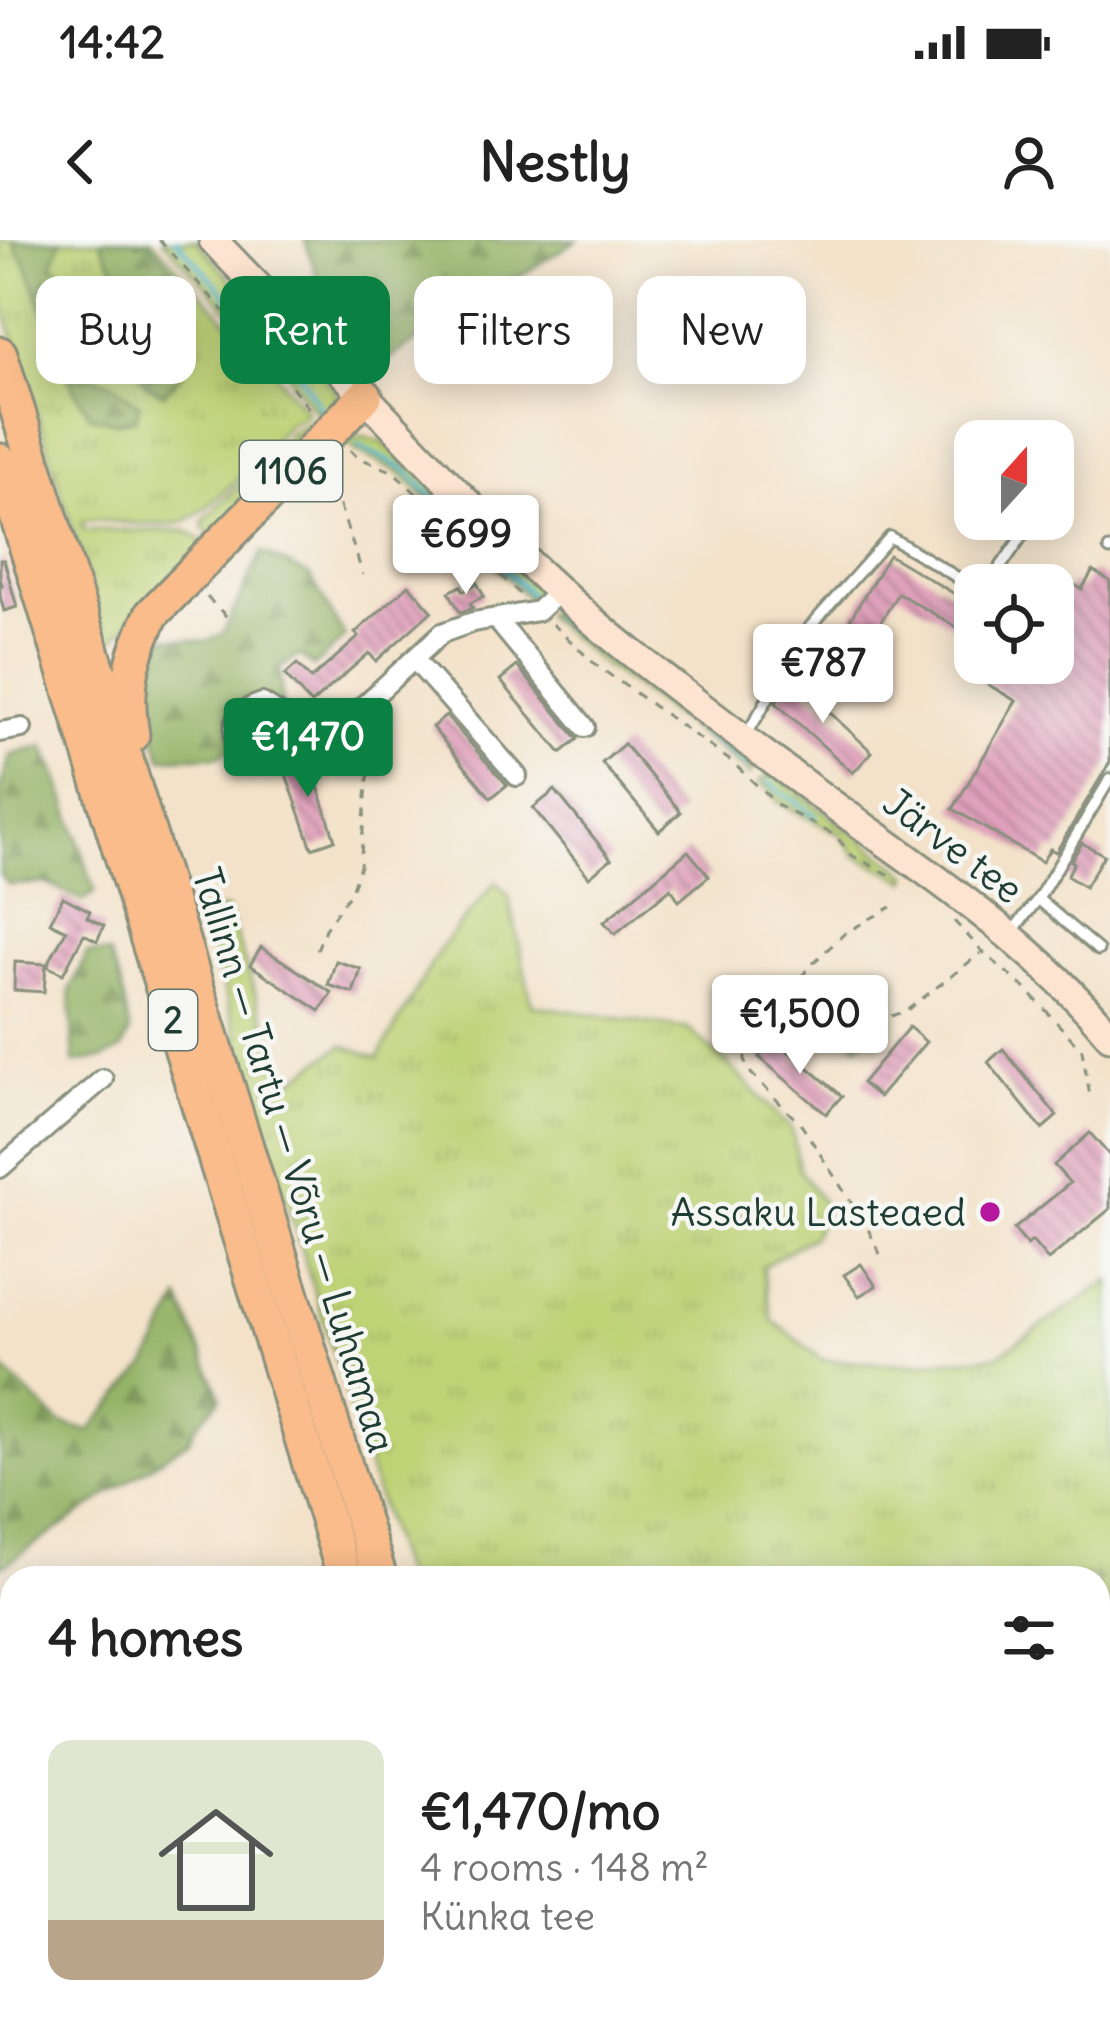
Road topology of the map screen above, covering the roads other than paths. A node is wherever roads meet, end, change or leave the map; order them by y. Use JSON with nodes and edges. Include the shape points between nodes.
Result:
{"nodes":[{"id":1,"x":213,"y":240,"type":"edge"},
{"id":2,"x":0,"y":354,"type":"edge"},
{"id":3,"x":364,"y":396,"type":"junction"},
{"id":4,"x":0,"y":461,"type":"edge"},
{"id":5,"x":954,"y":575,"type":"edge"},
{"id":6,"x":559,"y":591,"type":"junction"},
{"id":7,"x":496,"y":619,"type":"junction"},
{"id":8,"x":414,"y":659,"type":"junction"},
{"id":9,"x":585,"y":727,"type":"dead end"},
{"id":10,"x":22,"y":728,"type":"dead end"},
{"id":11,"x":0,"y":732,"type":"edge"},
{"id":12,"x":744,"y":738,"type":"junction"},
{"id":13,"x":235,"y":750,"type":"dead end"},
{"id":14,"x":517,"y":776,"type":"dead end"},
{"id":15,"x":1110,"y":778,"type":"edge"},
{"id":16,"x":146,"y":825,"type":"junction"},
{"id":17,"x":1038,"y":899,"type":"junction"},
{"id":18,"x":1009,"y":937,"type":"junction"},
{"id":19,"x":1098,"y":950,"type":"dead end"},
{"id":20,"x":1106,"y":1022,"type":"edge"},
{"id":21,"x":103,"y":1078,"type":"dead end"},
{"id":22,"x":0,"y":1168,"type":"edge"},
{"id":23,"x":341,"y":1566,"type":"edge"},
{"id":24,"x":376,"y":1566,"type":"edge"}],
"edges":[{"from":1,"to":3,"type":"street","name":"Järve tee"},
{"from":2,"to":16,"type":"highway","name":"Tallinn — Tartu — Võru — Luhamaa","number":"2"},
{"from":3,"to":6,"type":"street","name":"Järve tee"},
{"from":3,"to":16,"type":"highway","number":"1106","via":[[152,614],[129,676],[128,711]]},
{"from":4,"to":23,"type":"highway","name":"Tallinn — Tartu — Võru — Luhamaa","number":"2"},
{"from":5,"to":12,"type":"lane","via":[[890,537],[810,627]]},
{"from":6,"to":7,"type":"street","via":[[538,611]]},
{"from":6,"to":12,"type":"street","name":"Järve tee"},
{"from":7,"to":8,"type":"street","via":[[442,633]]},
{"from":7,"to":9,"type":"street"},
{"from":8,"to":13,"type":"street","via":[[334,732],[298,730],[262,704],[244,710],[233,725]]},
{"from":8,"to":14,"type":"street"},
{"from":10,"to":11,"type":"street"},
{"from":12,"to":18,"type":"street","name":"Järve tee"},
{"from":15,"to":17,"type":"lane"},
{"from":16,"to":24,"type":"highway","name":"Tallinn — Tartu — Võru — Luhamaa","number":"2"},
{"from":17,"to":18,"type":"lane"},
{"from":17,"to":19,"type":"lane"},
{"from":18,"to":20,"type":"street","name":"Järve tee"},
{"from":21,"to":22,"type":"street"}]}
